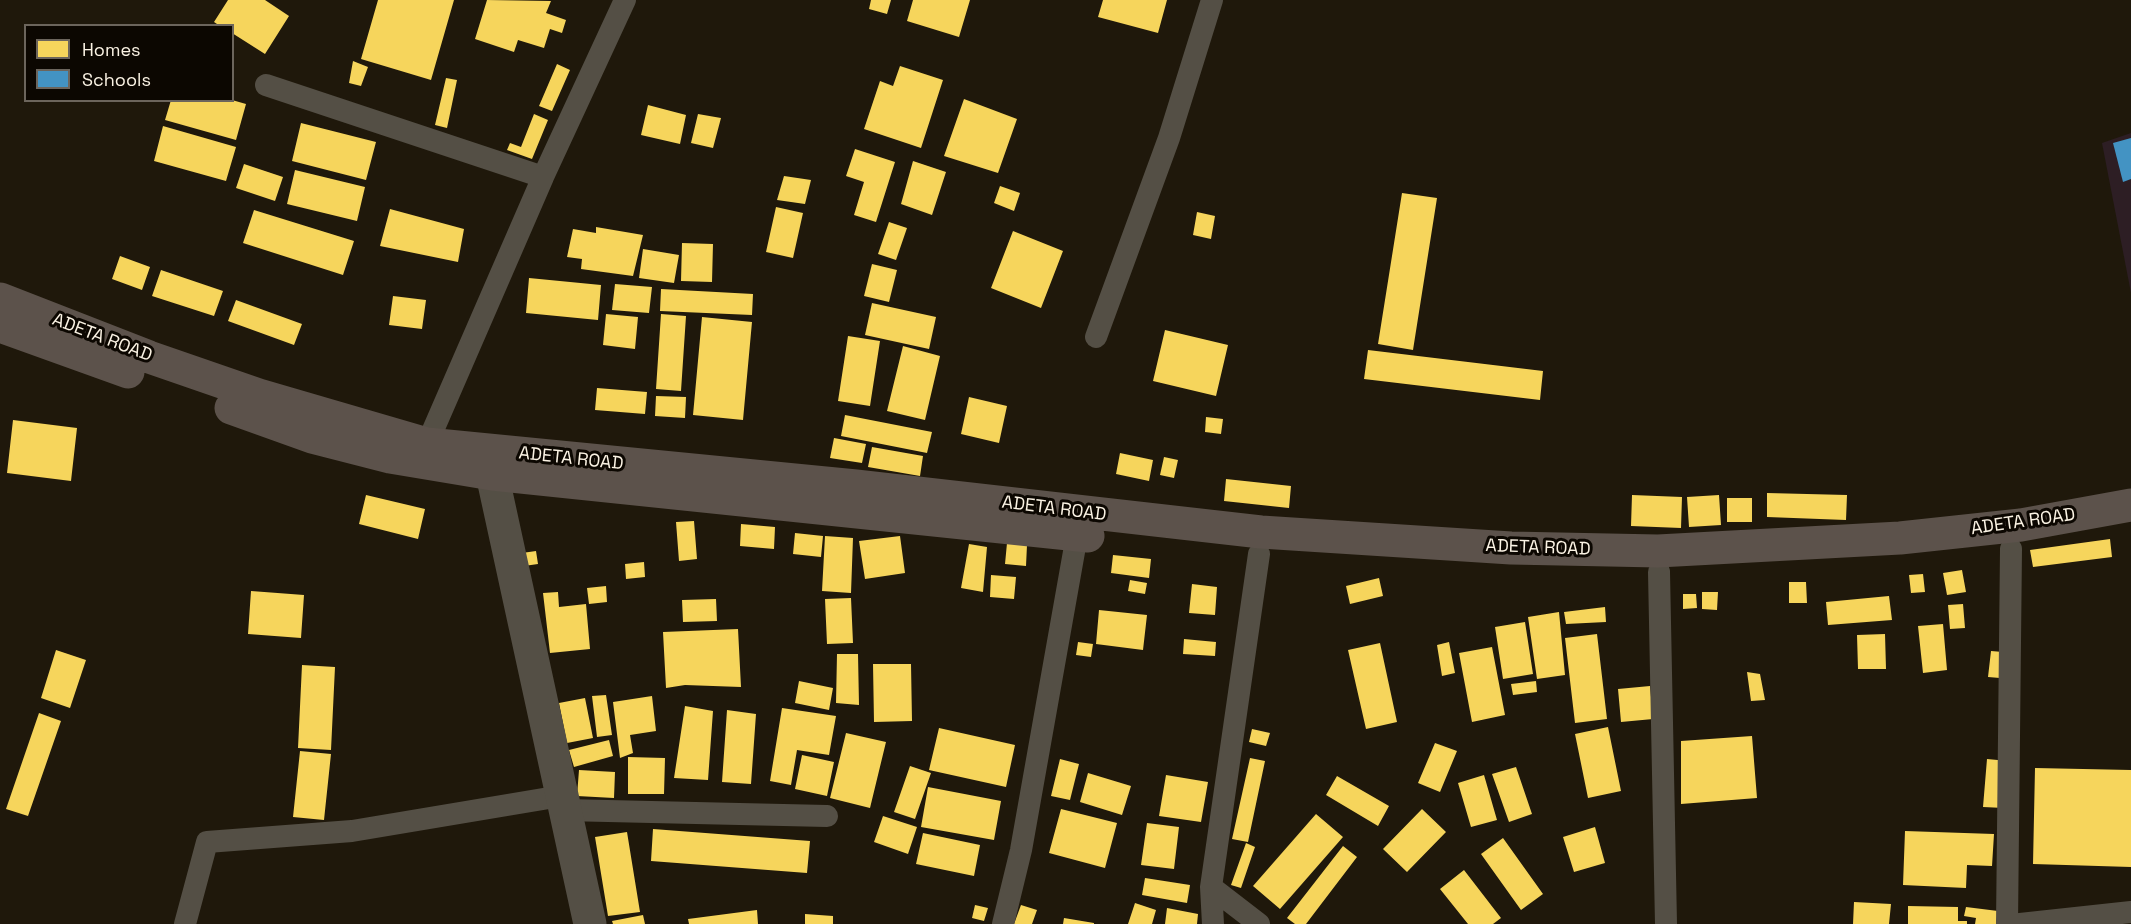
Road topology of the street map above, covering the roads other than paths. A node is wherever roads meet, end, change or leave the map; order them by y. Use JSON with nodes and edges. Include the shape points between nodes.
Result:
{"nodes":[{"id":1,"x":625,"y":0,"type":"edge"},
{"id":2,"x":1212,"y":0,"type":"edge"},
{"id":3,"x":266,"y":85,"type":"dead end"},
{"id":4,"x":543,"y":177,"type":"junction"},
{"id":5,"x":0,"y":299,"type":"edge"},
{"id":6,"x":0,"y":326,"type":"edge"},
{"id":7,"x":1096,"y":337,"type":"dead end"},
{"id":8,"x":427,"y":444,"type":"junction"},
{"id":9,"x":492,"y":474,"type":"junction"},
{"id":10,"x":2131,"y":505,"type":"edge"},
{"id":11,"x":2131,"y":526,"type":"edge"},
{"id":12,"x":1077,"y":535,"type":"junction"},
{"id":13,"x":2011,"y":549,"type":"junction"},
{"id":14,"x":1259,"y":554,"type":"junction"},
{"id":15,"x":1659,"y":572,"type":"junction"},
{"id":16,"x":563,"y":803,"type":"junction"},
{"id":17,"x":826,"y":816,"type":"dead end"},
{"id":18,"x":1211,"y":887,"type":"junction"},
{"id":19,"x":2131,"y":912,"type":"edge"},
{"id":20,"x":185,"y":924,"type":"edge"},
{"id":21,"x":590,"y":924,"type":"edge"},
{"id":22,"x":1003,"y":924,"type":"edge"},
{"id":23,"x":1213,"y":924,"type":"edge"},
{"id":24,"x":1259,"y":924,"type":"edge"},
{"id":25,"x":1666,"y":924,"type":"edge"},
{"id":26,"x":2007,"y":924,"type":"edge"},
{"id":27,"x":2020,"y":924,"type":"edge"}],
"edges":[{"from":1,"to":4,"type":"street"},
{"from":2,"to":7,"type":"street","via":[[1169,138]]},
{"from":3,"to":4,"type":"street"},
{"from":4,"to":8,"type":"street"},
{"from":5,"to":8,"type":"main road","name":"ADETA ROAD","via":[[259,395]]},
{"from":6,"to":9,"type":"main road","name":"ADETA ROAD","via":[[312,436],[390,457]]},
{"from":8,"to":10,"type":"main road","name":"ADETA ROAD","via":[[856,486],[1261,532],[1511,548],[1658,551],[1900,538],[2021,525]]},
{"from":9,"to":12,"type":"main road","name":"ADETA ROAD"},
{"from":9,"to":16,"type":"street"},
{"from":11,"to":13,"type":"main road","name":"ADETA ROAD"},
{"from":12,"to":14,"type":"main road","name":"ADETA ROAD"},
{"from":12,"to":22,"type":"street","via":[[1021,850]]},
{"from":13,"to":15,"type":"main road","name":"ADETA ROAD"},
{"from":13,"to":26,"type":"street"},
{"from":14,"to":15,"type":"main road","name":"ADETA ROAD","via":[[1510,570]]},
{"from":14,"to":18,"type":"street"},
{"from":15,"to":25,"type":"street"},
{"from":16,"to":17,"type":"street"},
{"from":16,"to":20,"type":"street","via":[[352,831],[207,842]]},
{"from":16,"to":21,"type":"street"},
{"from":18,"to":23,"type":"street"},
{"from":18,"to":24,"type":"street"},
{"from":19,"to":27,"type":"street"}]}
